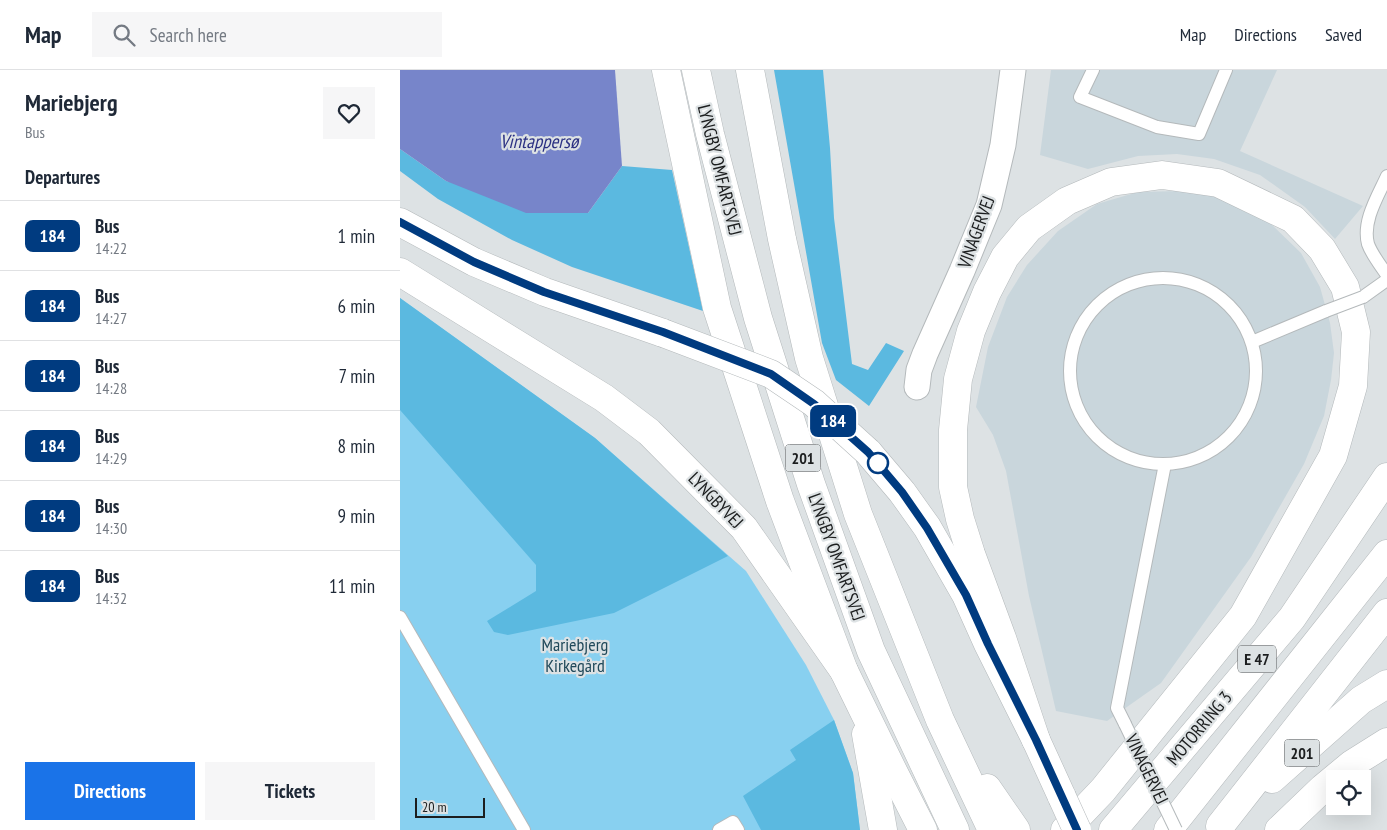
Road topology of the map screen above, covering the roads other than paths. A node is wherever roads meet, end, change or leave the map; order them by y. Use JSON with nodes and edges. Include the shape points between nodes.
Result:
{"nodes":[{"id":1,"x":666,"y":70,"type":"edge"},
{"id":2,"x":696,"y":70,"type":"edge"},
{"id":3,"x":750,"y":70,"type":"edge"},
{"id":4,"x":1013,"y":70,"type":"edge"},
{"id":5,"x":1093,"y":70,"type":"edge"},
{"id":6,"x":1226,"y":70,"type":"edge"},
{"id":7,"x":1387,"y":176,"type":"edge"},
{"id":8,"x":400,"y":222,"type":"edge"},
{"id":9,"x":400,"y":272,"type":"edge"},
{"id":10,"x":1387,"y":275,"type":"edge"},
{"id":11,"x":1387,"y":280,"type":"edge"},
{"id":12,"x":1252,"y":342,"type":"junction"},
{"id":13,"x":917,"y":388,"type":"dead end"},
{"id":14,"x":1165,"y":464,"type":"junction"},
{"id":15,"x":1387,"y":477,"type":"edge"},
{"id":16,"x":1387,"y":554,"type":"edge"},
{"id":17,"x":1387,"y":613,"type":"edge"},
{"id":18,"x":400,"y":618,"type":"edge"},
{"id":19,"x":844,"y":671,"type":"junction"},
{"id":20,"x":1387,"y":684,"type":"edge"},
{"id":21,"x":861,"y":706,"type":"junction"},
{"id":22,"x":940,"y":720,"type":"junction"},
{"id":23,"x":1036,"y":740,"type":"junction"},
{"id":24,"x":1387,"y":742,"type":"edge"},
{"id":25,"x":1218,"y":828,"type":"edge"},
{"id":26,"x":524,"y":830,"type":"edge"},
{"id":27,"x":718,"y":830,"type":"edge"},
{"id":28,"x":738,"y":830,"type":"edge"},
{"id":29,"x":883,"y":830,"type":"edge"},
{"id":30,"x":923,"y":830,"type":"edge"},
{"id":31,"x":955,"y":830,"type":"edge"},
{"id":32,"x":992,"y":830,"type":"edge"},
{"id":33,"x":1016,"y":830,"type":"edge"},
{"id":34,"x":1064,"y":830,"type":"edge"},
{"id":35,"x":1077,"y":830,"type":"edge"},
{"id":36,"x":1113,"y":830,"type":"edge"},
{"id":37,"x":1168,"y":830,"type":"edge"},
{"id":38,"x":1176,"y":830,"type":"edge"},
{"id":39,"x":1279,"y":830,"type":"edge"}],
"edges":[{"from":1,"to":19,"type":"main road","via":[[717,308],[780,501]]},
{"from":2,"to":31,"type":"main road","name":"LYNGBY OMFARTSVEJ","number":"201","via":[[758,318],[811,484],[871,651]]},
{"from":3,"to":22,"type":"main road","name":"LYNGBY OMFARTSVEJ","number":"201","via":[[782,239],[809,358],[858,514]]},
{"from":4,"to":13,"type":"street","name":"VINAGERVEJ","via":[[1003,145],[989,205],[925,354]]},
{"from":5,"to":6,"type":"lane","via":[[1080,97],[1156,127],[1198,134]]},
{"from":7,"to":10,"type":"lane","via":[[1370,214],[1367,234],[1369,246]]},
{"from":8,"to":23,"type":"main road","bridge":true,"via":[[474,262],[544,292],[663,332],[771,374],[814,404],[868,452],[927,528],[966,595]]},
{"from":9,"to":19,"type":"main road","name":"LYNGBYVEJ","via":[[604,398],[649,432],[744,528]]},
{"from":11,"to":12,"type":"lane","bridge":true,"via":[[1363,297]]},
{"from":12,"to":14,"type":"lane","via":[[1257,366],[1255,391],[1246,414],[1232,434],[1213,450],[1190,460]]},
{"from":12,"to":14,"type":"lane","via":[[1239,316],[1218,295],[1192,282],[1163,277],[1134,282],[1116,291],[1087,316],[1074,343],[1070,372],[1075,401],[1089,427],[1110,447],[1136,460]]},
{"from":14,"to":38,"type":"lane","name":"VINAGERVEJ","bridge":true,"via":[[1117,708]]},
{"from":15,"to":36,"type":"main road","name":"MOTORRING 3","number":"E 47","via":[[1292,618]]},
{"from":16,"to":37,"type":"main road","number":"E 47"},
{"from":17,"to":25,"type":"main road"},
{"from":18,"to":26,"type":"lane"},
{"from":19,"to":21,"type":"main road","name":"LYNGBYVEJ"},
{"from":20,"to":25,"type":"main road","number":"201","via":[[1361,700]]},
{"from":21,"to":29,"type":"main road"},
{"from":21,"to":30,"type":"main road","name":"LYNGBYVEJ"},
{"from":22,"to":32,"type":"main road","name":"LYNGBY OMFARTSVEJ","number":"201"},
{"from":22,"to":33,"type":"main road","number":"201"},
{"from":23,"to":34,"type":"main road","via":[[976,570],[953,486],[953,430],[958,379],[974,323],[1005,257],[1029,228],[1067,201],[1111,182],[1162,175],[1218,183],[1293,220],[1322,249],[1345,287],[1352,314],[1356,332],[1353,386],[1333,456],[1243,616],[1103,790]]},
{"from":23,"to":35,"type":"main road","bridge":true},
{"from":24,"to":39,"type":"main road","via":[[1322,788]]},
{"from":27,"to":28,"type":"lane","via":[[733,822]]}]}
